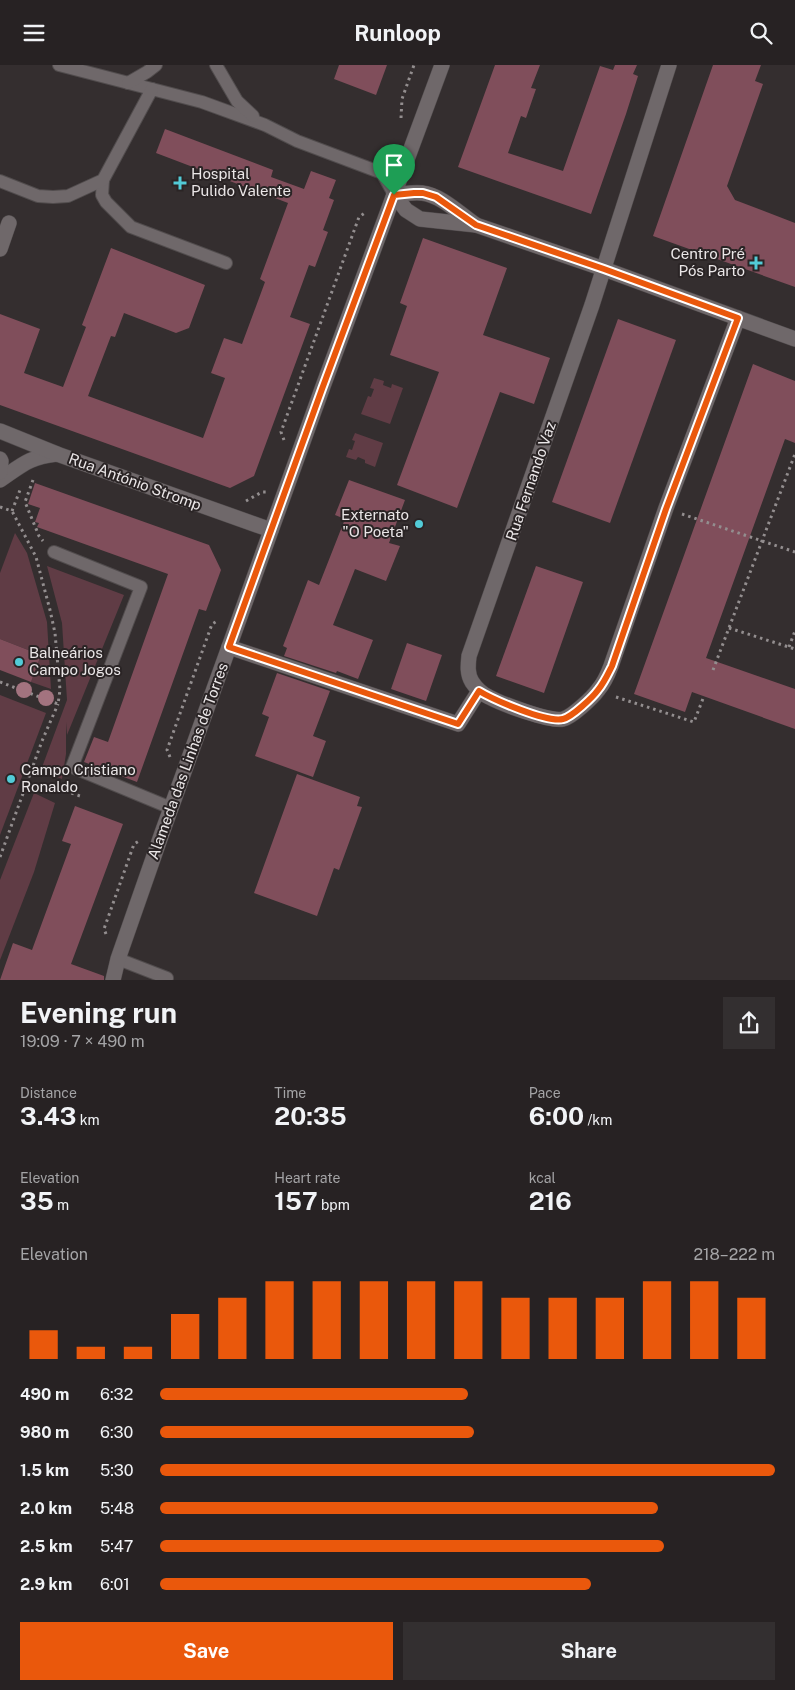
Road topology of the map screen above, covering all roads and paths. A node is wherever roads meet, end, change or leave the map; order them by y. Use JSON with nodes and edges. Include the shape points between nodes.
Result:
{"nodes":[{"id":1,"x":59,"y":65,"type":"edge"},
{"id":2,"x":156,"y":65,"type":"edge"},
{"id":3,"x":216,"y":65,"type":"edge"},
{"id":4,"x":442,"y":65,"type":"edge"},
{"id":5,"x":668,"y":65,"type":"edge"},
{"id":6,"x":128,"y":83,"type":"junction"},
{"id":7,"x":152,"y":89,"type":"junction"},
{"id":8,"x":265,"y":125,"type":"junction"},
{"id":9,"x":103,"y":180,"type":"junction"},
{"id":10,"x":0,"y":181,"type":"edge"},
{"id":11,"x":394,"y":195,"type":"junction"},
{"id":12,"x":9,"y":223,"type":"dead end"},
{"id":13,"x":476,"y":225,"type":"junction"},
{"id":14,"x":0,"y":249,"type":"edge"},
{"id":15,"x":226,"y":263,"type":"dead end"},
{"id":16,"x":604,"y":269,"type":"junction"},
{"id":17,"x":738,"y":318,"type":"junction"},
{"id":18,"x":795,"y":339,"type":"edge"},
{"id":19,"x":0,"y":431,"type":"edge"},
{"id":20,"x":57,"y":454,"type":"junction"},
{"id":21,"x":795,"y":454,"type":"edge"},
{"id":22,"x":0,"y":459,"type":"edge"},
{"id":23,"x":0,"y":472,"type":"edge"},
{"id":24,"x":0,"y":480,"type":"edge"},
{"id":25,"x":32,"y":482,"type":"dead end"},
{"id":26,"x":0,"y":507,"type":"edge"},
{"id":27,"x":697,"y":519,"type":"dead end"},
{"id":28,"x":271,"y":530,"type":"junction"},
{"id":29,"x":762,"y":542,"type":"junction"},
{"id":30,"x":54,"y":552,"type":"joint"},
{"id":31,"x":795,"y":552,"type":"edge"},
{"id":32,"x":729,"y":628,"type":"junction"},
{"id":33,"x":795,"y":631,"type":"edge"},
{"id":34,"x":229,"y":647,"type":"junction"},
{"id":35,"x":789,"y":647,"type":"junction"},
{"id":36,"x":795,"y":649,"type":"edge"},
{"id":37,"x":713,"y":670,"type":"dead end"},
{"id":38,"x":0,"y":683,"type":"edge"},
{"id":39,"x":479,"y":691,"type":"junction"},
{"id":40,"x":598,"y":691,"type":"junction"},
{"id":41,"x":704,"y":696,"type":"dead end"},
{"id":42,"x":58,"y":704,"type":"junction"},
{"id":43,"x":59,"y":789,"type":"dead end"},
{"id":44,"x":83,"y":797,"type":"dead end"},
{"id":45,"x":171,"y":808,"type":"junction"},
{"id":46,"x":0,"y":857,"type":"edge"},
{"id":47,"x":118,"y":959,"type":"junction"},
{"id":48,"x":167,"y":978,"type":"dead end"},
{"id":49,"x":113,"y":980,"type":"edge"}],
"edges":[{"from":1,"to":6,"type":"lane"},
{"from":2,"to":6,"type":"lane"},
{"from":3,"to":8,"type":"lane","via":[[236,101]]},
{"from":4,"to":11,"type":"street","name":"Alameda das Linhas de Torres"},
{"from":5,"to":16,"type":"street","name":"Rua Fernando Vaz"},
{"from":6,"to":7,"type":"lane"},
{"from":7,"to":8,"type":"lane","via":[[224,109]]},
{"from":7,"to":9,"type":"lane"},
{"from":8,"to":11,"type":"lane","via":[[297,141],[382,173]]},
{"from":9,"to":10,"type":"lane","via":[[68,196],[53,197],[38,196]]},
{"from":9,"to":15,"type":"lane","via":[[102,195],[106,202],[131,227]]},
{"from":11,"to":13,"type":"street","via":[[430,195]]},
{"from":11,"to":13,"type":"street","via":[[406,210],[420,219]]},
{"from":11,"to":28,"type":"street","name":"Alameda das Linhas de Torres"},
{"from":12,"to":14,"type":"street"},
{"from":13,"to":16,"type":"street"},
{"from":16,"to":17,"type":"street"},
{"from":16,"to":39,"type":"street","name":"Rua Fernando Vaz","via":[[469,656],[468,673]]},
{"from":17,"to":18,"type":"street"},
{"from":17,"to":40,"type":"street","via":[[666,509],[612,666]]},
{"from":19,"to":20,"type":"street","name":"Rua António Stromp"},
{"from":20,"to":24,"type":"street","via":[[27,461]]},
{"from":20,"to":28,"type":"street","name":"Rua António Stromp"},
{"from":21,"to":29,"type":"path"},
{"from":22,"to":23,"type":"street"},
{"from":25,"to":30,"type":"path","via":[[25,502],[38,536]]},
{"from":26,"to":42,"type":"path","via":[[12,511],[36,557],[55,633],[60,690]]},
{"from":27,"to":29,"type":"path"},
{"from":28,"to":34,"type":"street","name":"Alameda das Linhas de Torres"},
{"from":29,"to":31,"type":"path"},
{"from":29,"to":32,"type":"path"},
{"from":30,"to":45,"type":"lane","via":[[141,587],[72,767]]},
{"from":32,"to":35,"type":"path"},
{"from":32,"to":37,"type":"path"},
{"from":33,"to":35,"type":"path"},
{"from":34,"to":39,"type":"street","via":[[458,724]]},
{"from":34,"to":45,"type":"street","name":"Alameda das Linhas de Torres"},
{"from":35,"to":36,"type":"path"},
{"from":38,"to":42,"type":"path"},
{"from":39,"to":40,"type":"street","via":[[490,698],[556,720],[571,715]]},
{"from":40,"to":41,"type":"path","via":[[694,722]]},
{"from":42,"to":46,"type":"path"},
{"from":43,"to":44,"type":"path"},
{"from":45,"to":47,"type":"street","name":"Alameda das Linhas de Torres"},
{"from":47,"to":48,"type":"lane"},
{"from":47,"to":49,"type":"street","name":"Alameda das Linhas de Torres"}]}
